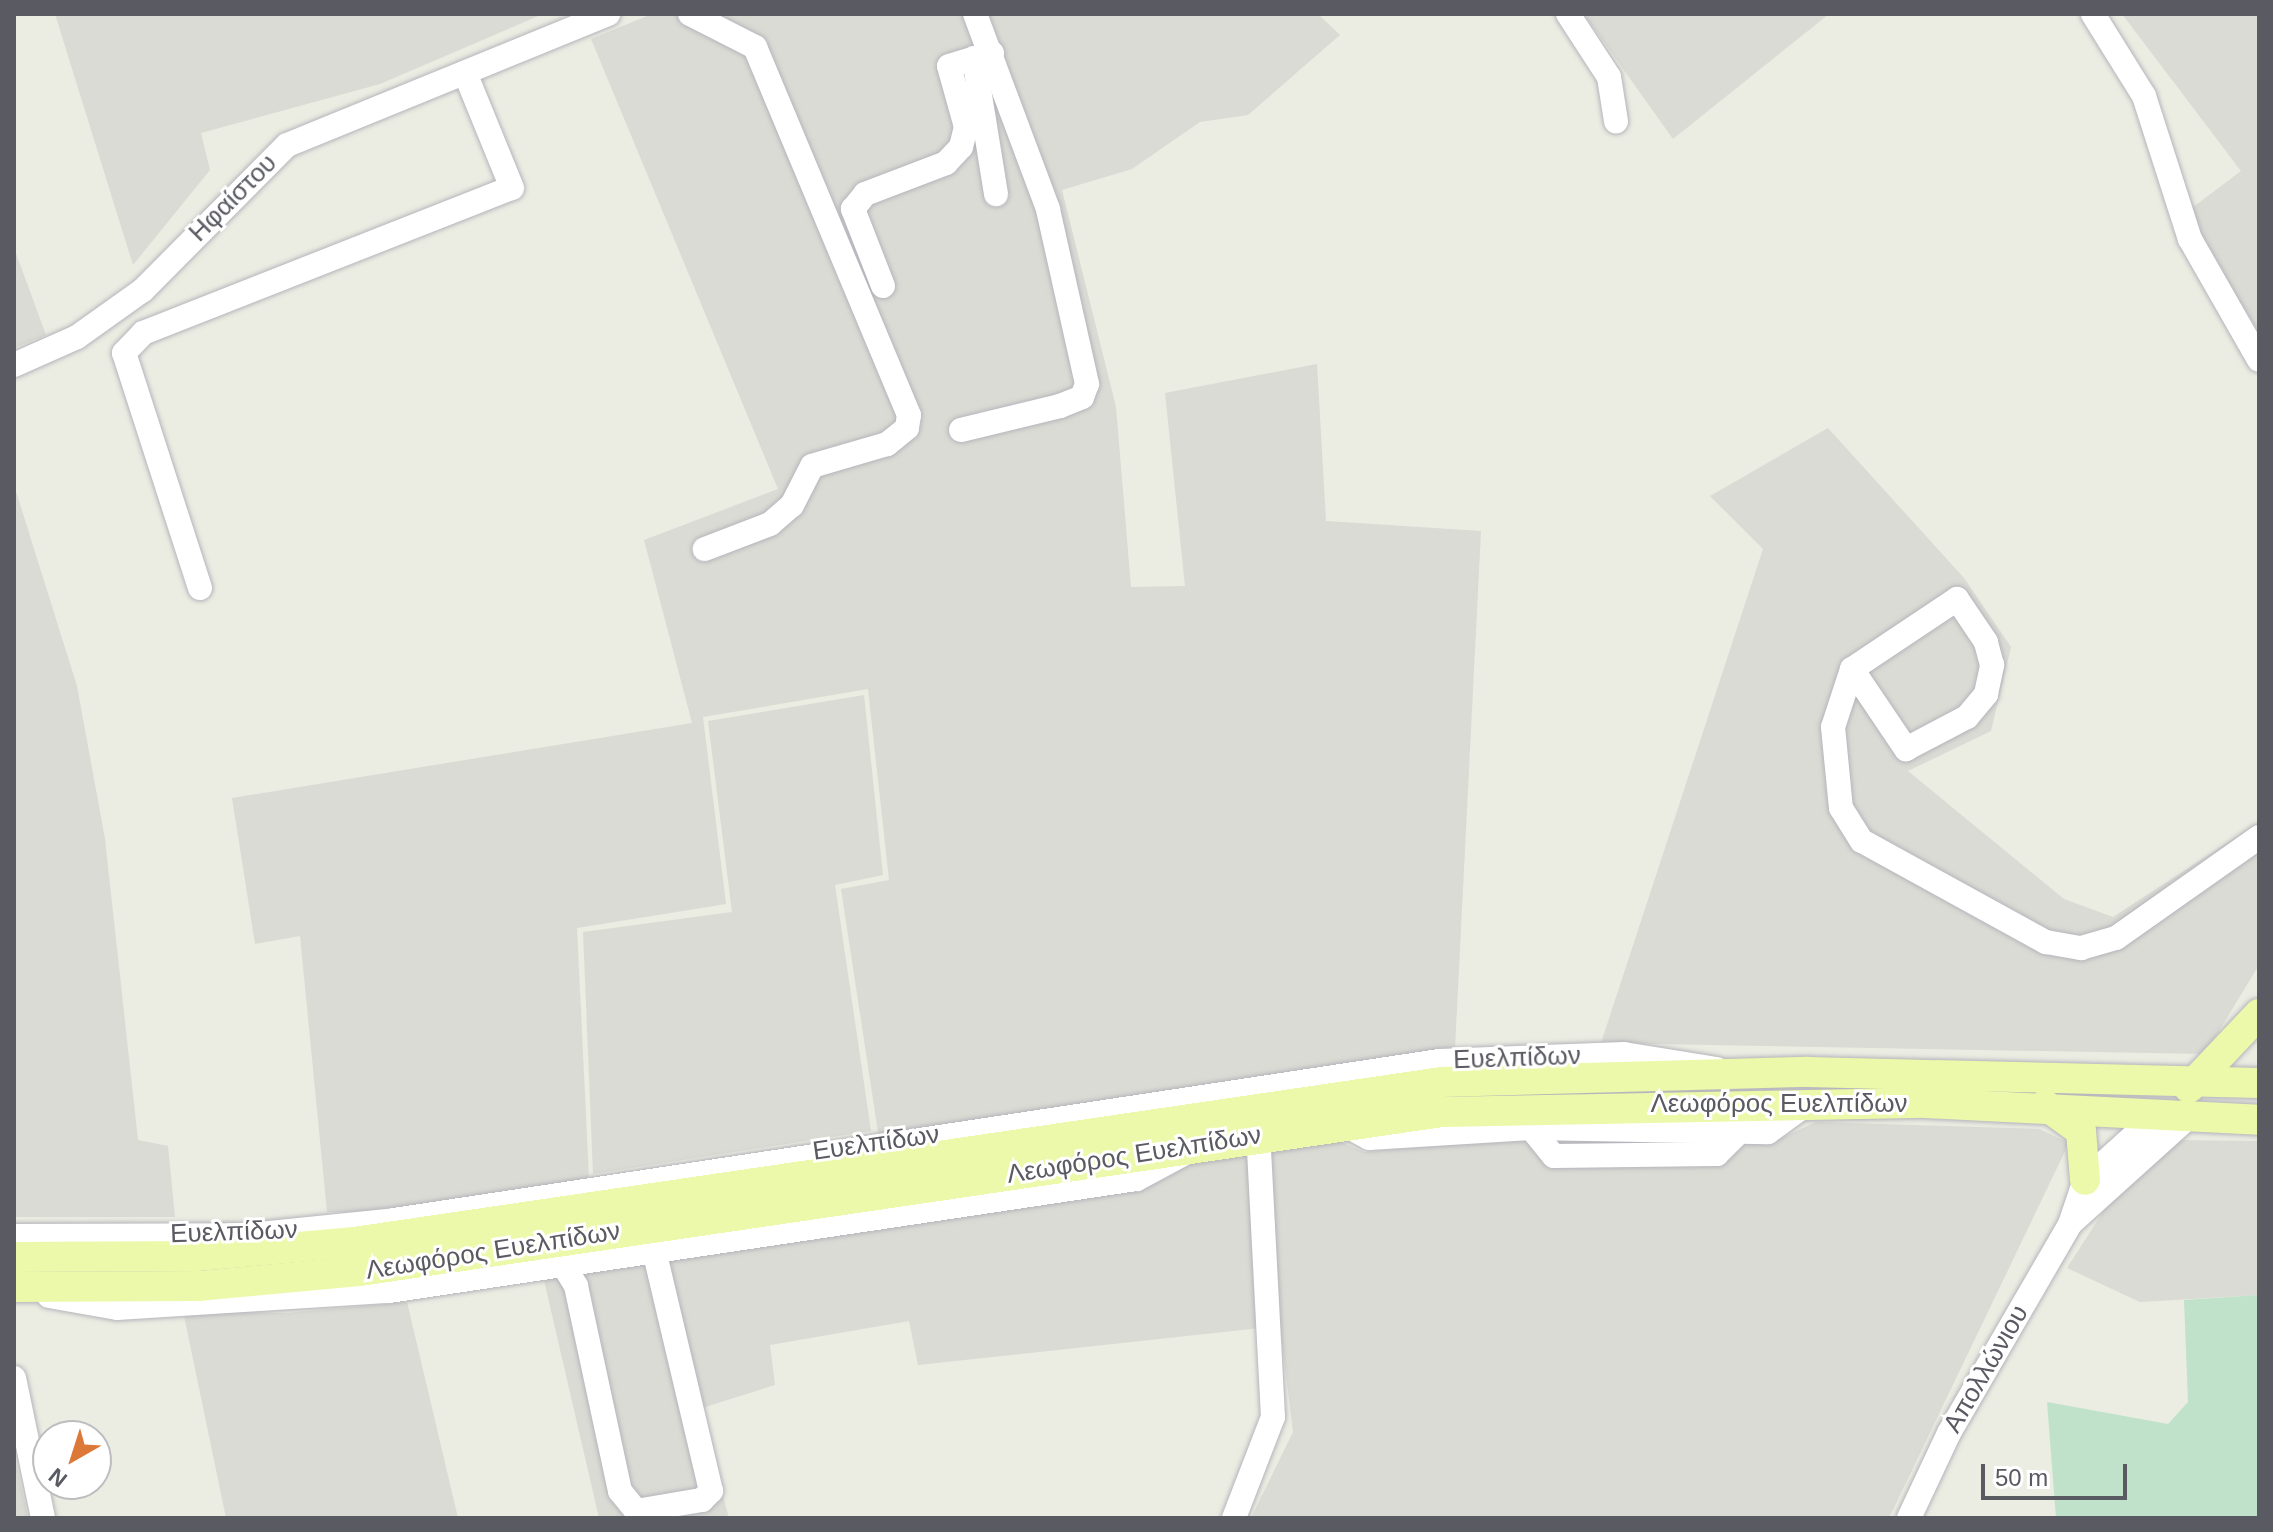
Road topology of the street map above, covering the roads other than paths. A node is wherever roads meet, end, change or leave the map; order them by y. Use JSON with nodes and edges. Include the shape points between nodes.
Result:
{"nodes":[{"id":1,"x":608,"y":14,"type":"edge"},
{"id":2,"x":690,"y":14,"type":"edge"},
{"id":3,"x":975,"y":14,"type":"edge"},
{"id":4,"x":1568,"y":14,"type":"edge"},
{"id":5,"x":2093,"y":14,"type":"edge"},
{"id":6,"x":983,"y":56,"type":"junction"},
{"id":7,"x":465,"y":73,"type":"junction"},
{"id":8,"x":1616,"y":121,"type":"dead end"},
{"id":9,"x":996,"y":194,"type":"dead end"},
{"id":10,"x":883,"y":286,"type":"dead end"},
{"id":11,"x":2259,"y":360,"type":"edge"},
{"id":12,"x":14,"y":365,"type":"edge"},
{"id":13,"x":961,"y":430,"type":"dead end"},
{"id":14,"x":705,"y":549,"type":"dead end"},
{"id":15,"x":200,"y":588,"type":"dead end"},
{"id":16,"x":1852,"y":669,"type":"junction"},
{"id":17,"x":2259,"y":837,"type":"edge"},
{"id":18,"x":2259,"y":1014,"type":"edge"},
{"id":19,"x":2259,"y":1051,"type":"edge"},
{"id":20,"x":2211,"y":1081,"type":"junction"},
{"id":21,"x":2259,"y":1083,"type":"edge"},
{"id":22,"x":1810,"y":1102,"type":"junction"},
{"id":23,"x":2043,"y":1104,"type":"junction"},
{"id":24,"x":2159,"y":1113,"type":"junction"},
{"id":25,"x":2191,"y":1115,"type":"junction"},
{"id":26,"x":1598,"y":1117,"type":"junction"},
{"id":27,"x":2259,"y":1120,"type":"edge"},
{"id":28,"x":1343,"y":1124,"type":"junction"},
{"id":29,"x":1531,"y":1128,"type":"junction"},
{"id":30,"x":1741,"y":1130,"type":"junction"},
{"id":31,"x":1258,"y":1135,"type":"junction"},
{"id":32,"x":1196,"y":1147,"type":"junction"},
{"id":33,"x":2085,"y":1180,"type":"junction"},
{"id":34,"x":490,"y":1212,"type":"junction"},
{"id":35,"x":2070,"y":1224,"type":"junction"},
{"id":36,"x":14,"y":1236,"type":"edge"},
{"id":37,"x":654,"y":1250,"type":"junction"},
{"id":38,"x":556,"y":1253,"type":"junction"},
{"id":39,"x":14,"y":1257,"type":"edge"},
{"id":40,"x":14,"y":1289,"type":"edge"},
{"id":41,"x":14,"y":1378,"type":"edge"},
{"id":42,"x":43,"y":1518,"type":"edge"},
{"id":43,"x":1234,"y":1518,"type":"edge"},
{"id":44,"x":1909,"y":1518,"type":"edge"}],
"edges":[{"from":1,"to":7,"type":"street","name":"Ηφαίστου"},
{"from":2,"to":14,"type":"street","via":[[755,47],[909,415],[907,428],[887,444],[812,466],[792,505],[770,524]]},
{"from":3,"to":6,"type":"street"},
{"from":4,"to":8,"type":"street","via":[[1604,65]]},
{"from":5,"to":11,"type":"street","via":[[2144,96],[2190,239]]},
{"from":6,"to":9,"type":"street"},
{"from":6,"to":10,"type":"street","via":[[949,66],[966,127],[961,147],[946,163],[865,194],[853,209]]},
{"from":6,"to":13,"type":"street","via":[[1048,209],[1087,384],[1082,397],[1060,406]]},
{"from":7,"to":12,"type":"street","name":"Ηφαίστου","via":[[287,145],[143,290],[77,337]]},
{"from":7,"to":15,"type":"street","via":[[512,188],[143,333],[124,353]]},
{"from":16,"to":16,"type":"street","via":[[1957,599],[1986,642],[1992,665],[1978,708],[1906,749]]},
{"from":16,"to":17,"type":"street","via":[[1837,704],[1832,757],[1849,827],[1862,841],[2046,942],[2081,948],[2116,938]]},
{"from":18,"to":20,"type":"main road"},
{"from":19,"to":20,"type":"main road"},
{"from":20,"to":21,"type":"main road","name":"Λεωφόρος Ευελπίδων"},
{"from":20,"to":24,"type":"main road"},
{"from":20,"to":25,"type":"main road","name":"Απολλώνιου"},
{"from":20,"to":34,"type":"main road","name":"Λεωφόρος Ευελπίδων","via":[[1736,1074],[1624,1065],[1440,1072]]},
{"from":22,"to":23,"type":"main road","name":"Λεωφόρος Ευελπίδων"},
{"from":22,"to":26,"type":"main road","name":"Λεωφόρος Ευελπίδων"},
{"from":22,"to":30,"type":"street","via":[[1768,1132]]},
{"from":23,"to":24,"type":"main road","name":"Λεωφόρος Ευελπίδων"},
{"from":23,"to":33,"type":"main road","via":[[2081,1131]]},
{"from":24,"to":25,"type":"main road","name":"Λεωφόρος Ευελπίδων"},
{"from":24,"to":33,"type":"street","name":"Απολλώνιου"},
{"from":25,"to":27,"type":"main road","name":"Λεωφόρος Ευελπίδων"},
{"from":25,"to":35,"type":"street","name":"Απολλώνιου"},
{"from":26,"to":28,"type":"main road","name":"Λεωφόρος Ευελπίδων"},
{"from":26,"to":29,"type":"street"},
{"from":26,"to":30,"type":"street"},
{"from":28,"to":29,"type":"street","via":[[1369,1138]]},
{"from":28,"to":31,"type":"main road","name":"Λεωφόρος Ευελπίδων"},
{"from":29,"to":30,"type":"street","via":[[1554,1156],[1717,1154]]},
{"from":31,"to":32,"type":"main road","name":"Λεωφόρος Ευελπίδων"},
{"from":31,"to":43,"type":"street","via":[[1273,1417]]},
{"from":32,"to":37,"type":"street","via":[[1137,1179]]},
{"from":32,"to":38,"type":"main road","name":"Λεωφόρος Ευελπίδων"},
{"from":33,"to":35,"type":"street","name":"Απολλώνιου"},
{"from":34,"to":36,"type":"street","name":"Ευελπίδων","via":[[250,1235]]},
{"from":34,"to":39,"type":"main road","name":"Λεωφόρος Ευελπίδων","via":[[272,1250]]},
{"from":35,"to":44,"type":"street","name":"Απολλώνιου","via":[[1949,1433]]},
{"from":37,"to":38,"type":"street"},
{"from":37,"to":38,"type":"street","via":[[711,1491],[702,1500],[636,1511],[620,1491],[576,1286]]},
{"from":38,"to":40,"type":"main road","name":"Λεωφόρος Ευελπίδων","via":[[291,1279]]},
{"from":41,"to":42,"type":"street"}]}
